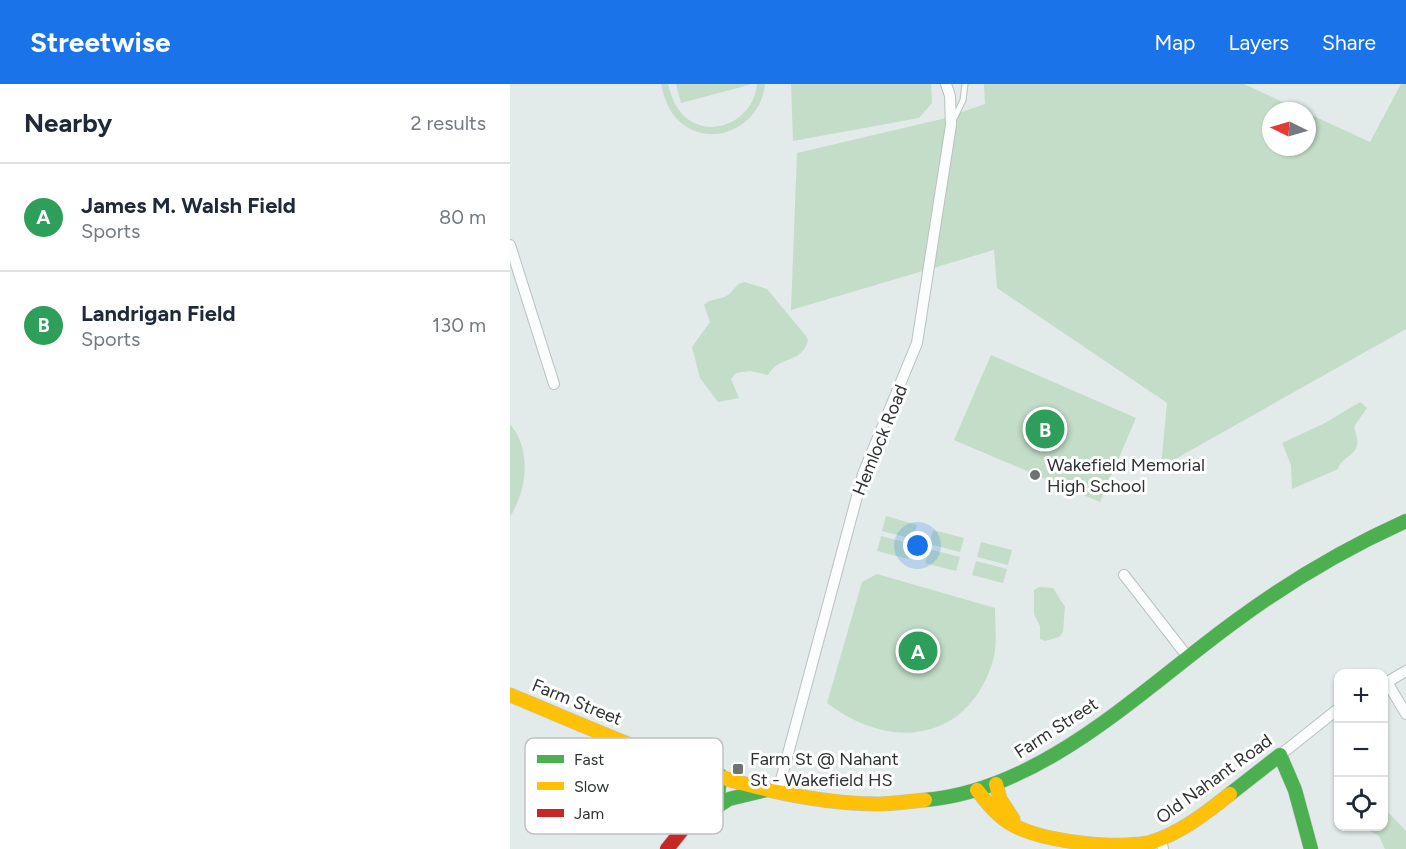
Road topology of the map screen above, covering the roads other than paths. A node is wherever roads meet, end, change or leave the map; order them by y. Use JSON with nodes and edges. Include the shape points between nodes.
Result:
{"nodes":[{"id":1,"x":946,"y":84,"type":"edge"},
{"id":2,"x":965,"y":84,"type":"edge"},
{"id":3,"x":951,"y":125,"type":"junction"},
{"id":4,"x":510,"y":245,"type":"edge"},
{"id":5,"x":554,"y":384,"type":"dead end"},
{"id":6,"x":1406,"y":521,"type":"edge"},
{"id":7,"x":1124,"y":575,"type":"dead end"},
{"id":8,"x":1187,"y":656,"type":"junction"},
{"id":9,"x":1406,"y":671,"type":"edge"},
{"id":10,"x":1388,"y":681,"type":"edge"},
{"id":11,"x":1388,"y":687,"type":"edge"},
{"id":12,"x":510,"y":695,"type":"edge"},
{"id":13,"x":1334,"y":712,"type":"edge"},
{"id":14,"x":1406,"y":714,"type":"edge"},
{"id":15,"x":621,"y":738,"type":"edge"},
{"id":16,"x":1280,"y":755,"type":"junction"},
{"id":17,"x":723,"y":776,"type":"edge"},
{"id":18,"x":996,"y":784,"type":"junction"},
{"id":19,"x":774,"y":790,"type":"junction"},
{"id":20,"x":977,"y":790,"type":"junction"},
{"id":21,"x":723,"y":804,"type":"edge"},
{"id":22,"x":1029,"y":832,"type":"junction"},
{"id":23,"x":679,"y":834,"type":"edge"},
{"id":24,"x":1162,"y":844,"type":"edge"},
{"id":25,"x":667,"y":849,"type":"edge"},
{"id":26,"x":1311,"y":849,"type":"edge"}],
"edges":[{"from":1,"to":3,"type":"street","name":"Hemlock Road"},
{"from":2,"to":3,"type":"lane","via":[[960,109]]},
{"from":3,"to":19,"type":"street","name":"Hemlock Road","via":[[917,343],[863,474]]},
{"from":4,"to":5,"type":"street"},
{"from":6,"to":8,"type":"main road","name":"Farm Street","via":[[1303,573]]},
{"from":7,"to":8,"type":"street"},
{"from":8,"to":18,"type":"main road","name":"Farm Street","via":[[1073,742],[1036,766]]},
{"from":9,"to":10,"type":"street"},
{"from":11,"to":14,"type":"street"},
{"from":12,"to":15,"type":"main road","name":"Farm Street"},
{"from":13,"to":16,"type":"street","name":"Old Nahant Road"},
{"from":16,"to":24,"type":"main road","name":"Old Nahant Road"},
{"from":16,"to":26,"type":"main road","via":[[1295,790]]},
{"from":17,"to":19,"type":"main road","name":"Farm Street"},
{"from":18,"to":20,"type":"main road","name":"Farm Street"},
{"from":18,"to":22,"type":"main road","via":[[1008,814]]},
{"from":19,"to":20,"type":"main road","name":"Farm Street","via":[[881,803],[923,801]]},
{"from":19,"to":21,"type":"main road","via":[[744,794]]},
{"from":20,"to":22,"type":"main road","name":"Old Nahant Road","via":[[1008,824]]},
{"from":22,"to":24,"type":"main road","name":"Old Nahant Road","via":[[1112,848]]},
{"from":23,"to":25,"type":"main road"}]}
